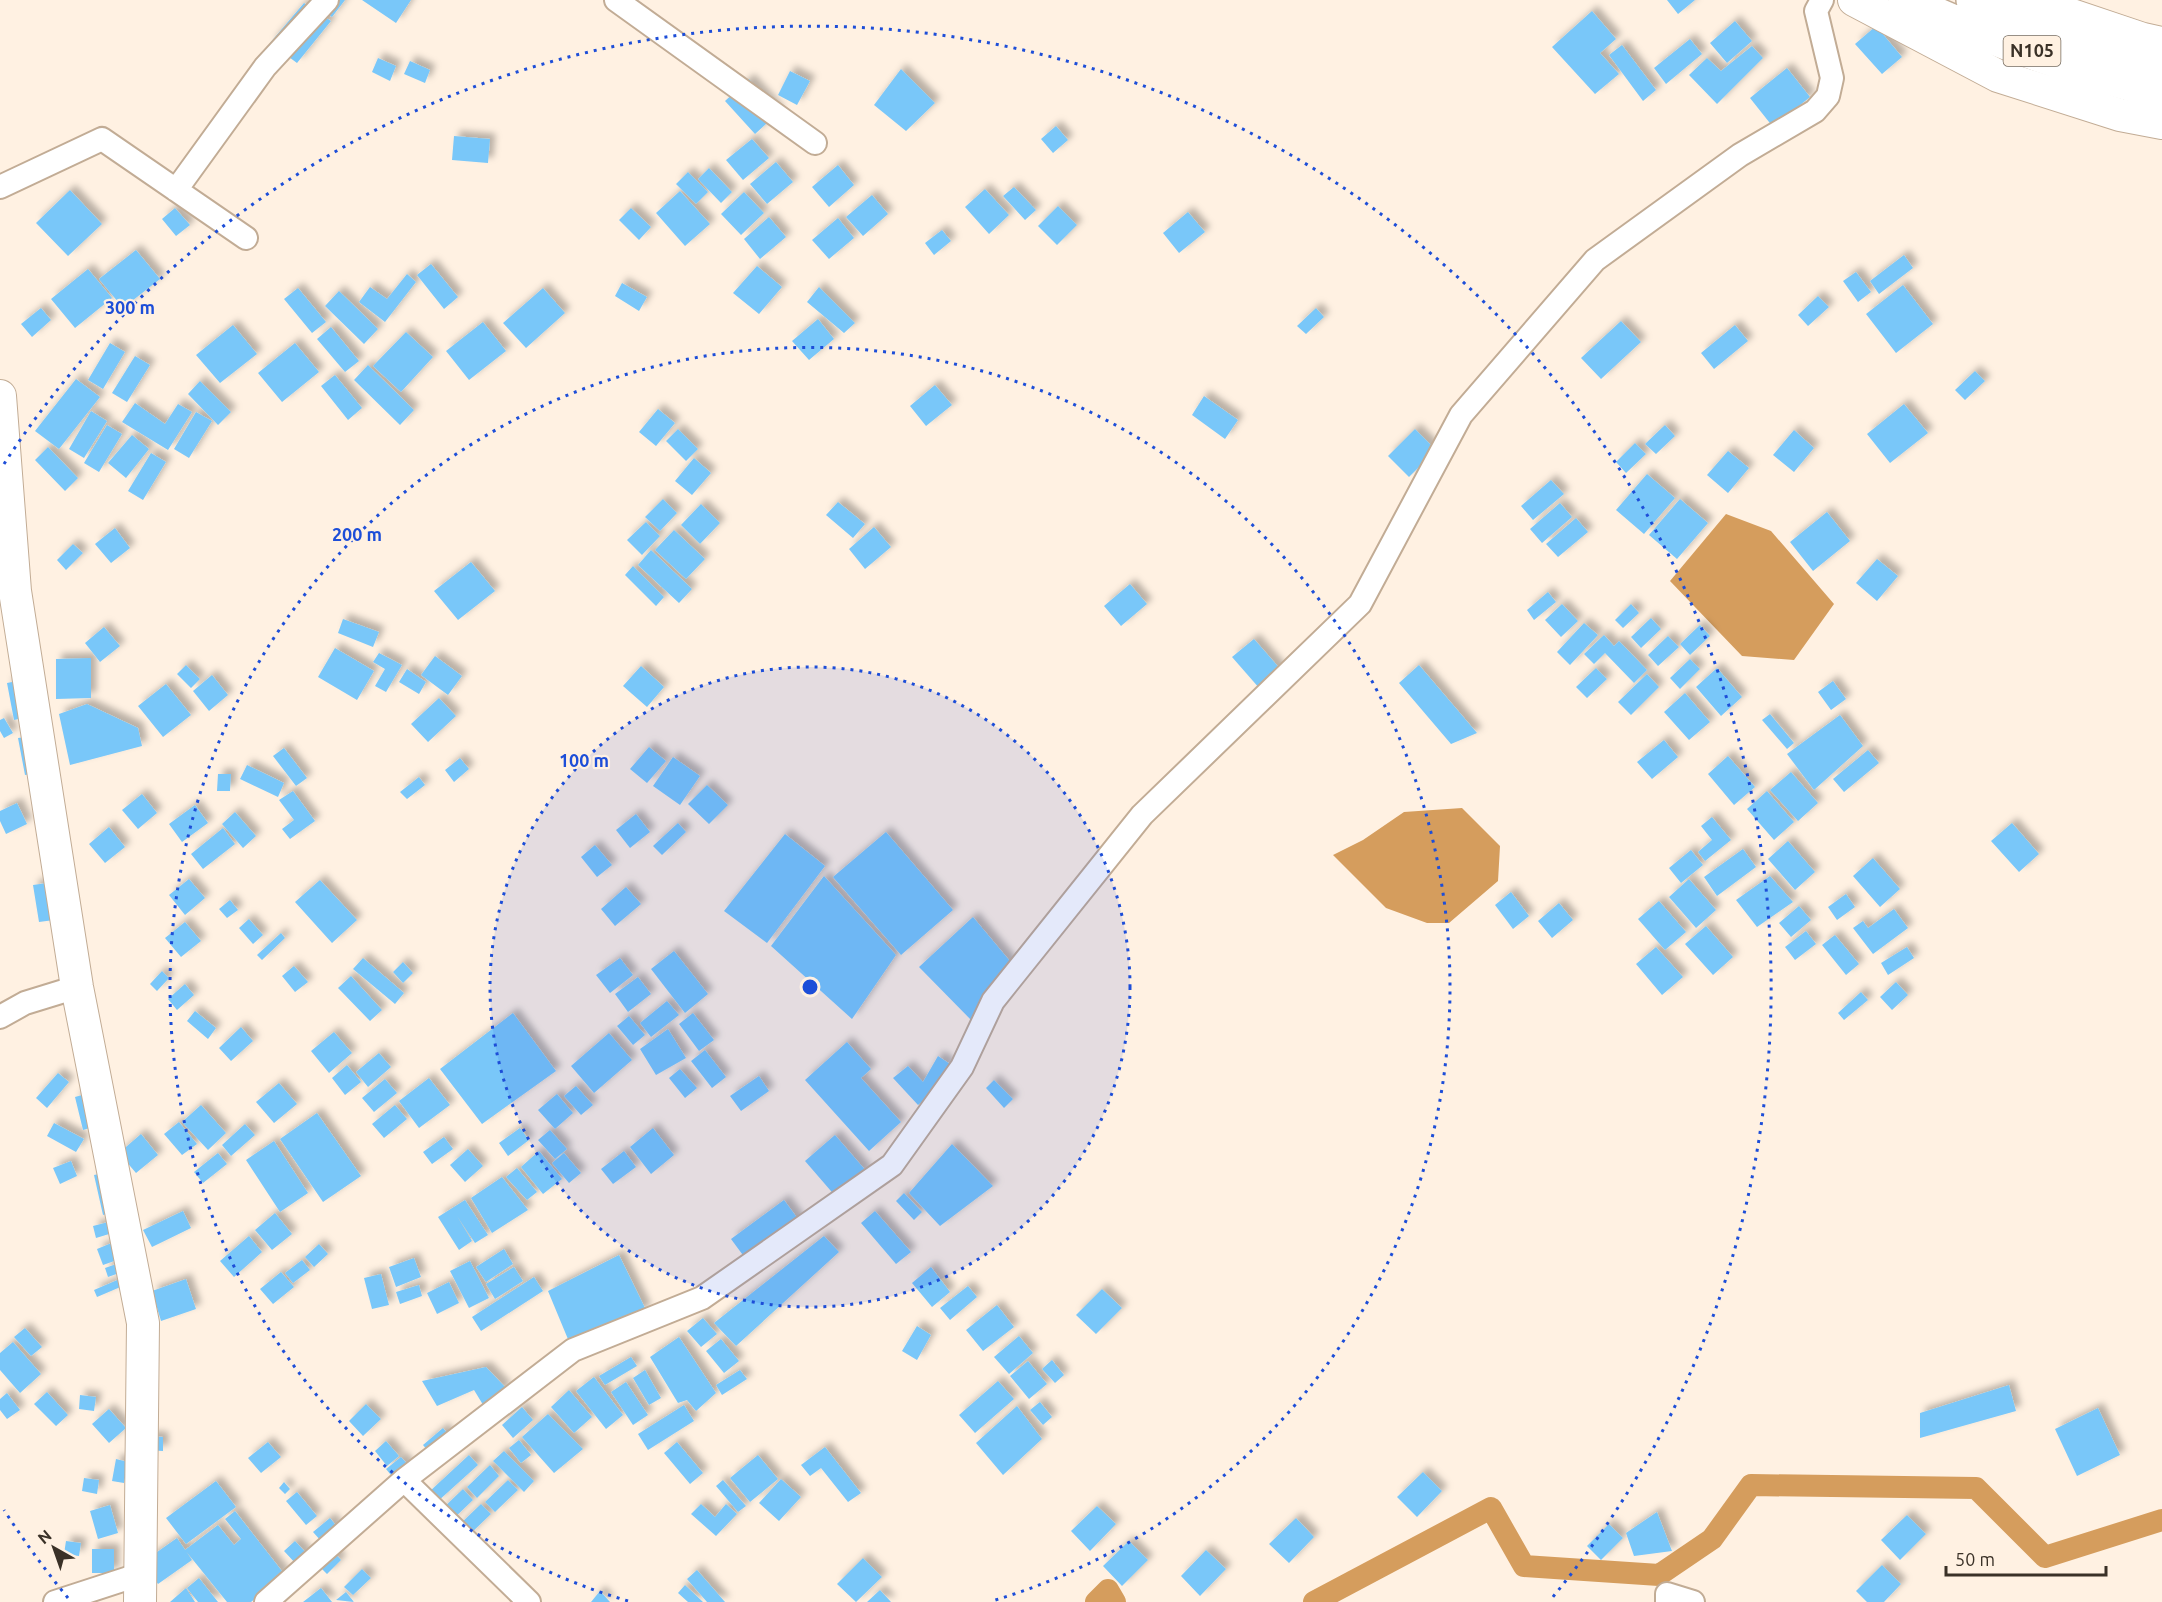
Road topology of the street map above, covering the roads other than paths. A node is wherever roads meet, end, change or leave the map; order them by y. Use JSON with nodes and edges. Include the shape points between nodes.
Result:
{"nodes":[{"id":1,"x":327,"y":0,"type":"edge"},
{"id":2,"x":616,"y":0,"type":"edge"},
{"id":3,"x":1822,"y":0,"type":"edge"},
{"id":4,"x":1854,"y":0,"type":"edge"},
{"id":5,"x":1905,"y":0,"type":"edge"},
{"id":6,"x":1973,"y":0,"type":"edge"},
{"id":7,"x":2027,"y":0,"type":"edge"},
{"id":8,"x":2162,"y":43,"type":"edge"},
{"id":9,"x":2162,"y":67,"type":"edge"},
{"id":10,"x":2162,"y":93,"type":"edge"},
{"id":11,"x":2162,"y":123,"type":"edge"},
{"id":12,"x":815,"y":142,"type":"dead end"},
{"id":13,"x":0,"y":186,"type":"edge"},
{"id":14,"x":176,"y":190,"type":"junction"},
{"id":15,"x":246,"y":238,"type":"dead end"},
{"id":16,"x":0,"y":396,"type":"edge"},
{"id":17,"x":78,"y":987,"type":"junction"},
{"id":18,"x":0,"y":1017,"type":"edge"},
{"id":19,"x":404,"y":1480,"type":"junction"},
{"id":20,"x":140,"y":1588,"type":"edge"},
{"id":21,"x":55,"y":1602,"type":"edge"},
{"id":22,"x":266,"y":1602,"type":"edge"},
{"id":23,"x":529,"y":1602,"type":"edge"},
{"id":24,"x":1667,"y":1602,"type":"edge"},
{"id":25,"x":1693,"y":1602,"type":"edge"}],
"edges":[{"from":1,"to":14,"type":"street","via":[[265,67]]},
{"from":2,"to":12,"type":"street"},
{"from":3,"to":19,"type":"street","via":[[1816,11],[1832,78],[1828,96],[1815,111],[1740,155],[1595,260],[1461,415],[1360,604],[1142,815],[993,1001],[962,1067],[892,1165],[702,1298],[573,1350]]},
{"from":4,"to":11,"type":"main road","via":[[1998,76],[2120,115]]},
{"from":5,"to":10,"type":"highway","number":"N105","via":[[2013,45]]},
{"from":6,"to":9,"type":"highway","number":"N105","via":[[2026,25]]},
{"from":7,"to":8,"type":"main road"},
{"from":13,"to":14,"type":"street","via":[[102,139]]},
{"from":14,"to":15,"type":"street"},
{"from":16,"to":17,"type":"main road","via":[[15,591]]},
{"from":17,"to":18,"type":"street","via":[[25,1003]]},
{"from":17,"to":20,"type":"main road","via":[[143,1323]]},
{"from":19,"to":22,"type":"street"},
{"from":19,"to":23,"type":"street"},
{"from":20,"to":21,"type":"street"},
{"from":24,"to":25,"type":"street","via":[[1667,1594]]}]}
